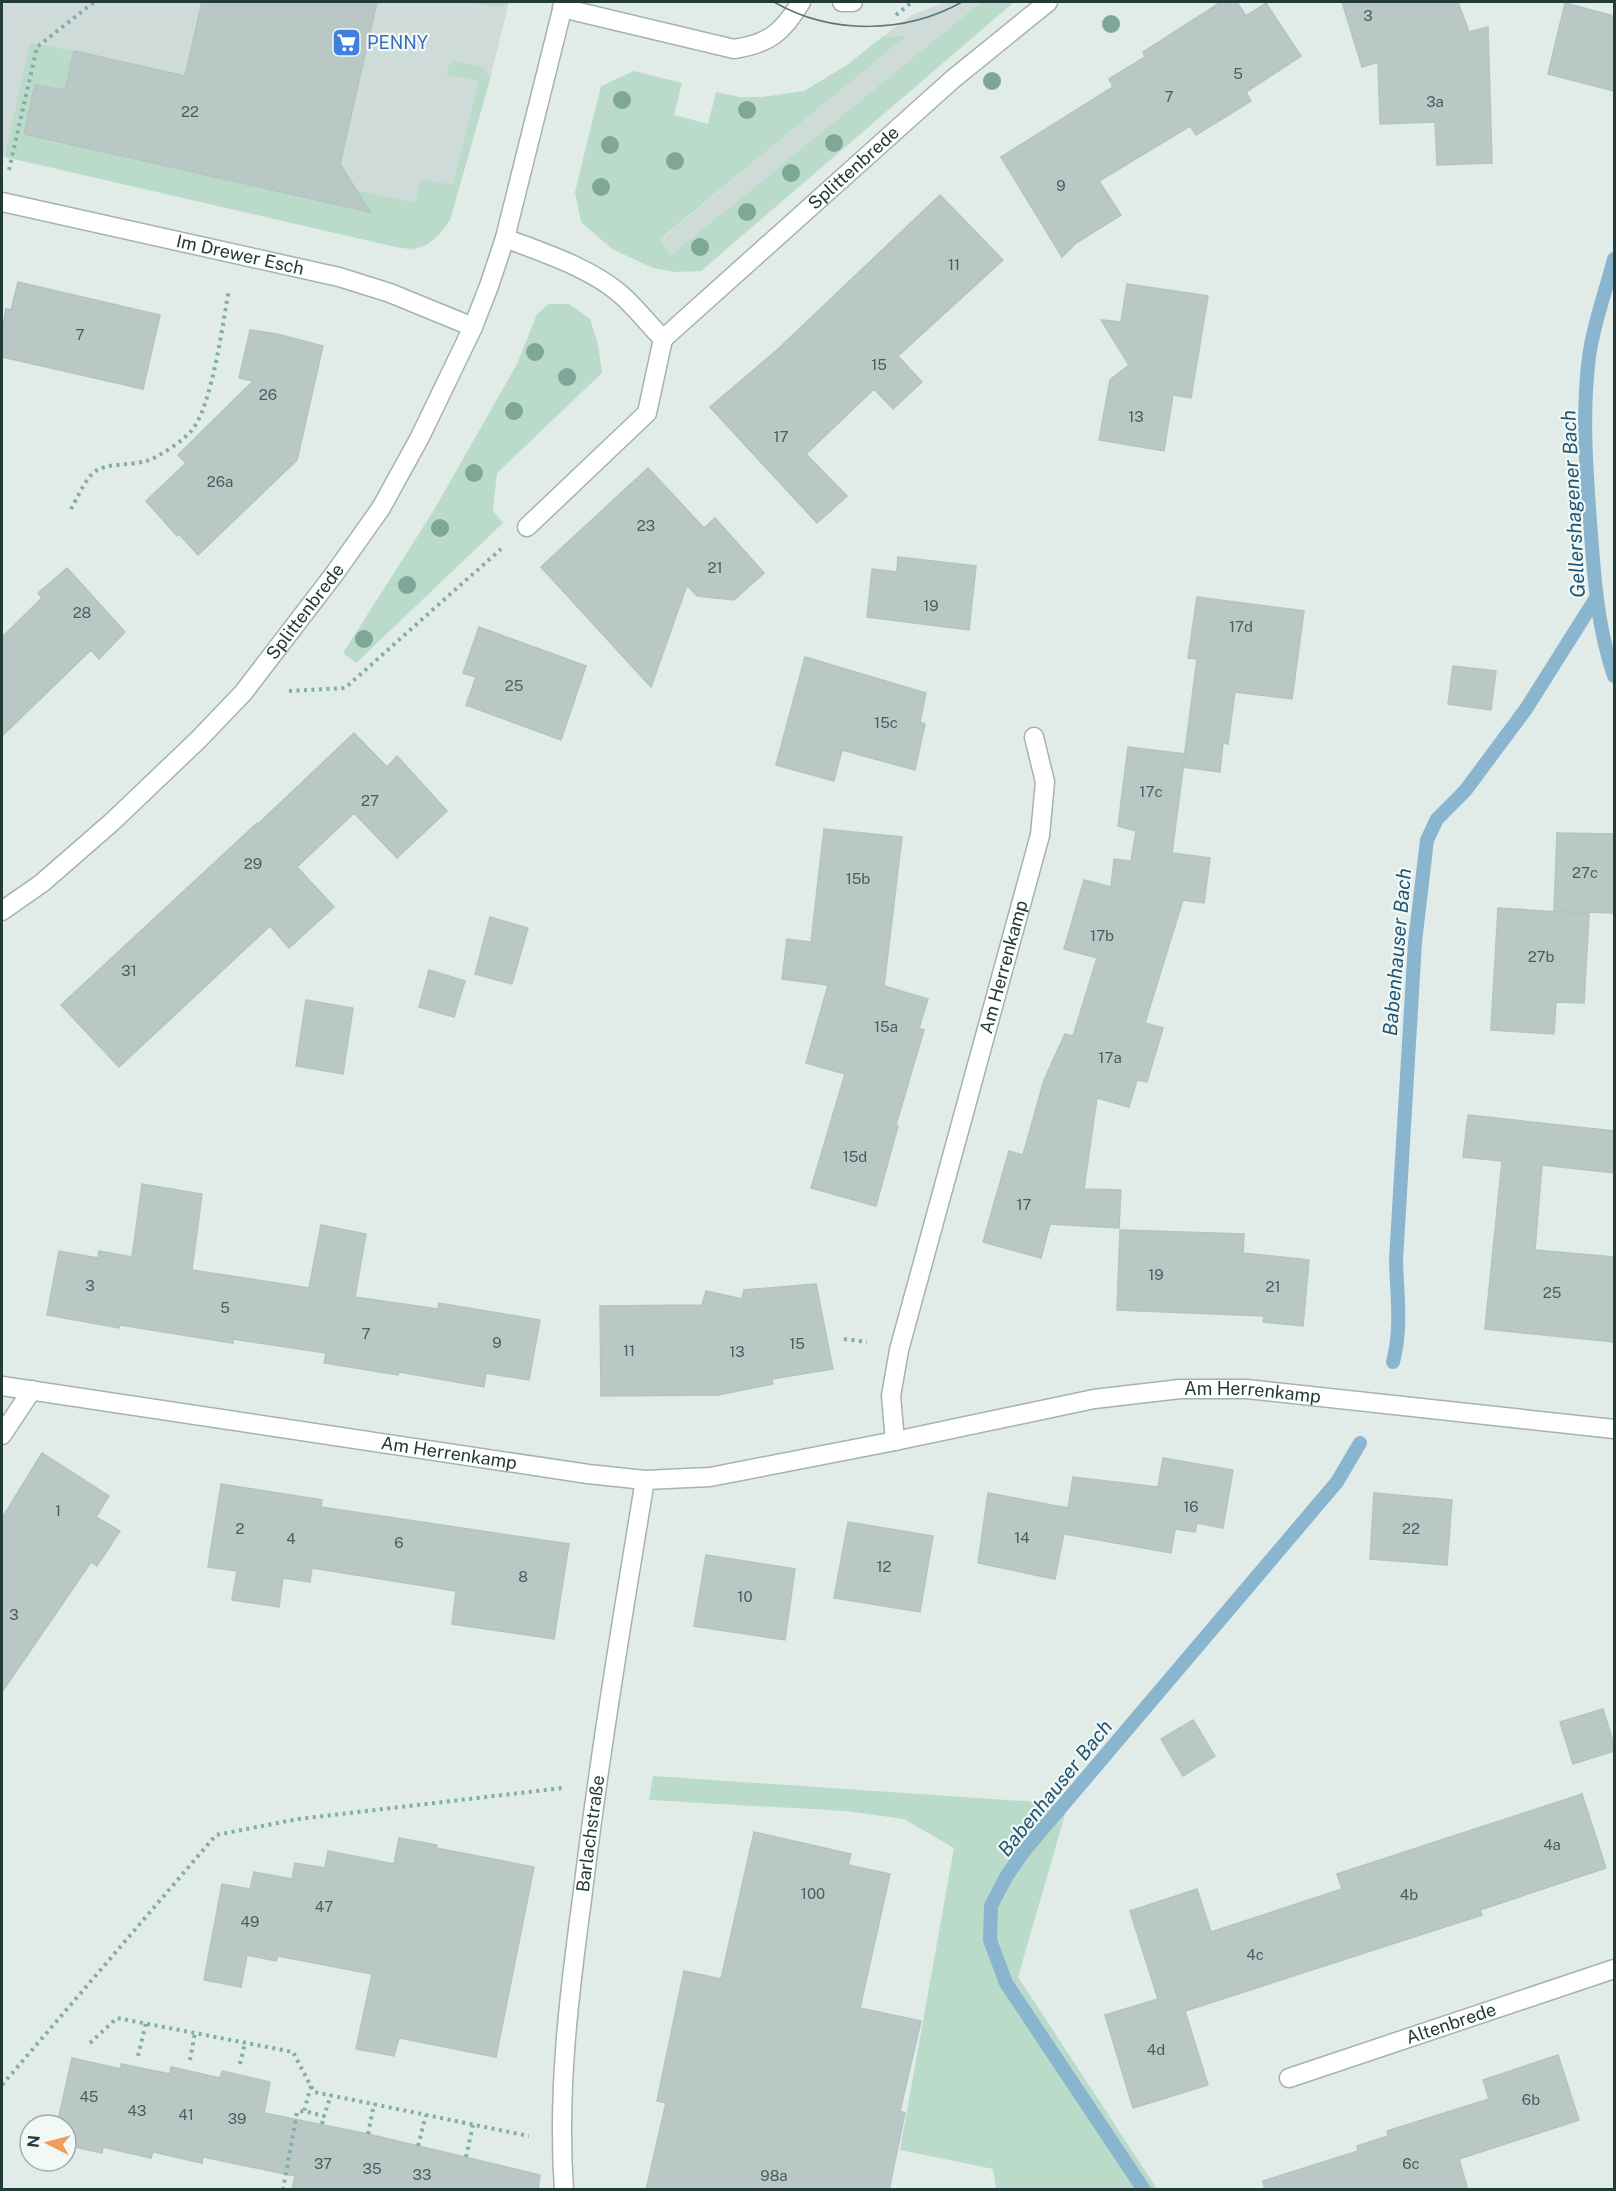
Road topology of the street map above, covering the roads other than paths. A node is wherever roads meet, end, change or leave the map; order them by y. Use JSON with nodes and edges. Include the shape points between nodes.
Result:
{"nodes":[{"id":1,"x":801,"y":2,"type":"edge"},
{"id":2,"x":842,"y":2,"type":"edge"},
{"id":3,"x":853,"y":2,"type":"edge"},
{"id":4,"x":1048,"y":2,"type":"edge"},
{"id":5,"x":563,"y":5,"type":"edge"},
{"id":6,"x":2,"y":202,"type":"edge"},
{"id":7,"x":505,"y":238,"type":"junction"},
{"id":8,"x":473,"y":327,"type":"junction"},
{"id":9,"x":663,"y":339,"type":"junction"},
{"id":10,"x":527,"y":526,"type":"road end"},
{"id":11,"x":1034,"y":737,"type":"dead end"},
{"id":12,"x":2,"y":911,"type":"edge"},
{"id":13,"x":2,"y":1386,"type":"edge"},
{"id":14,"x":32,"y":1390,"type":"junction"},
{"id":15,"x":1614,"y":1429,"type":"edge"},
{"id":16,"x":2,"y":1435,"type":"edge"},
{"id":17,"x":895,"y":1441,"type":"junction"},
{"id":18,"x":645,"y":1480,"type":"junction"},
{"id":19,"x":1614,"y":1969,"type":"edge"},
{"id":20,"x":1289,"y":2078,"type":"dead end"},
{"id":21,"x":564,"y":2190,"type":"edge"}],
"edges":[{"from":1,"to":5,"type":"street","via":[[772,37],[754,46],[734,49]]},
{"from":2,"to":3,"type":"street"},
{"from":4,"to":9,"type":"street","name":"Splittenbrede","via":[[954,79]]},
{"from":5,"to":7,"type":"street","name":"Splittenbrede"},
{"from":6,"to":8,"type":"street","name":"Im Drewer Esch","via":[[339,277]]},
{"from":7,"to":8,"type":"street","name":"Splittenbrede"},
{"from":7,"to":9,"type":"street","via":[[598,278],[619,292]]},
{"from":8,"to":12,"type":"street","name":"Splittenbrede","via":[[381,508],[243,693],[112,822],[42,883]]},
{"from":9,"to":10,"type":"street","via":[[647,412]]},
{"from":11,"to":17,"type":"street","name":"Am Herrenkamp","via":[[1045,782],[1040,835],[899,1350],[891,1396]]},
{"from":13,"to":14,"type":"street","name":"Am Herrenkamp"},
{"from":14,"to":16,"type":"street"},
{"from":14,"to":18,"type":"street","name":"Am Herrenkamp"},
{"from":15,"to":17,"type":"street","name":"Am Herrenkamp","via":[[1247,1389],[1180,1389],[1094,1399]]},
{"from":17,"to":18,"type":"street","name":"Am Herrenkamp","via":[[710,1478]]},
{"from":18,"to":21,"type":"street","name":"Barlachstraße","via":[[596,1785],[566,2022]]},
{"from":19,"to":20,"type":"street","name":"Altenbrede"}]}
